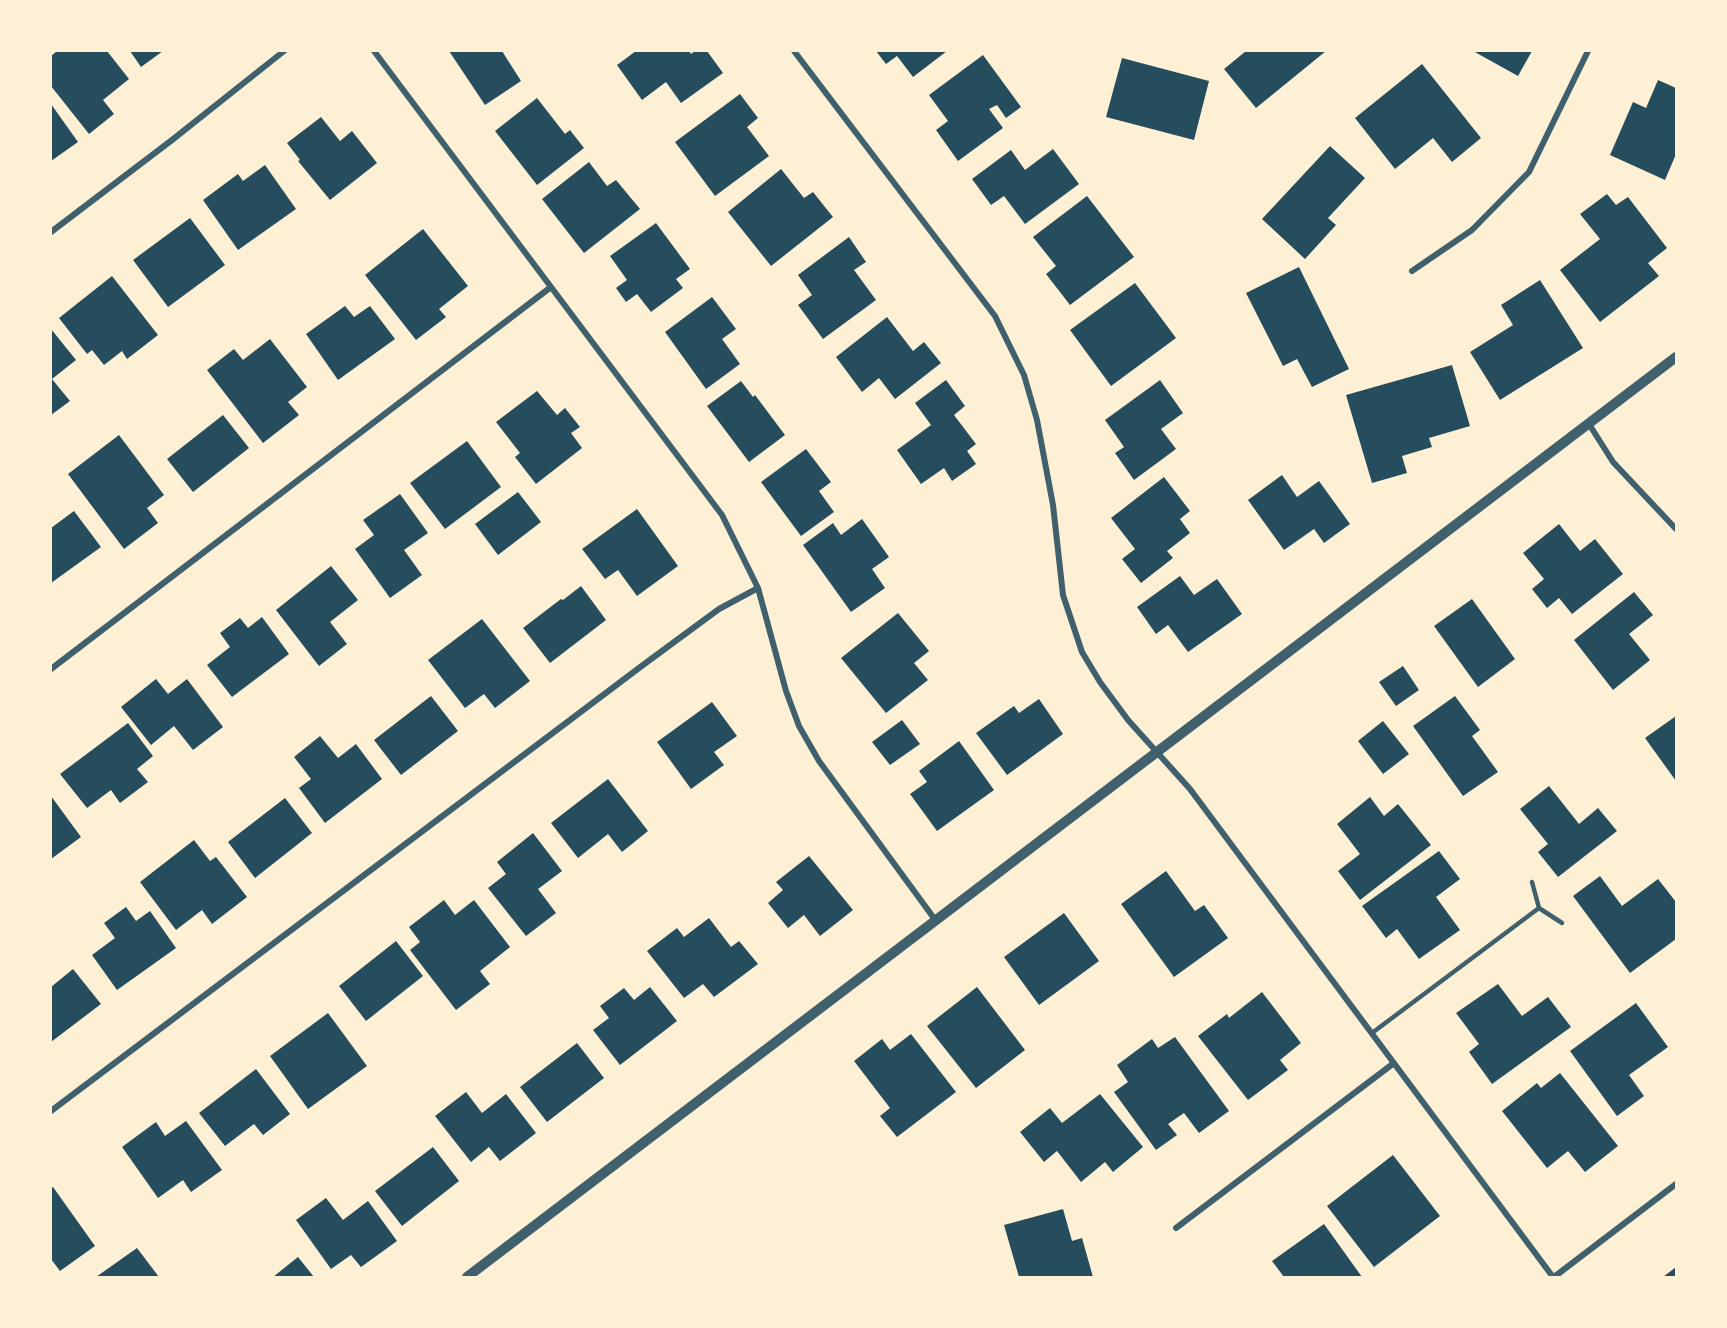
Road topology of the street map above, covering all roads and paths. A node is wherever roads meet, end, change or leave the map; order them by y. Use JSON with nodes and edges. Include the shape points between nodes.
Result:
{"nodes":[{"id":1,"x":284,"y":51,"type":"edge"},
{"id":2,"x":374,"y":51,"type":"edge"},
{"id":3,"x":795,"y":51,"type":"edge"},
{"id":4,"x":1588,"y":51,"type":"edge"},
{"id":5,"x":51,"y":232,"type":"edge"},
{"id":6,"x":1412,"y":271,"type":"dead end"},
{"id":7,"x":552,"y":287,"type":"junction"},
{"id":8,"x":1676,"y":357,"type":"edge"},
{"id":9,"x":1589,"y":424,"type":"junction"},
{"id":10,"x":1676,"y":529,"type":"edge"},
{"id":11,"x":758,"y":588,"type":"junction"},
{"id":12,"x":51,"y":669,"type":"edge"},
{"id":13,"x":1158,"y":752,"type":"junction"},
{"id":14,"x":1532,"y":882,"type":"dead end"},
{"id":15,"x":1539,"y":908,"type":"junction"},
{"id":16,"x":936,"y":921,"type":"junction"},
{"id":17,"x":1562,"y":923,"type":"dead end"},
{"id":18,"x":1372,"y":1033,"type":"junction"},
{"id":19,"x":1394,"y":1063,"type":"junction"},
{"id":20,"x":51,"y":1111,"type":"edge"},
{"id":21,"x":1676,"y":1184,"type":"edge"},
{"id":22,"x":1176,"y":1228,"type":"dead end"},
{"id":23,"x":467,"y":1277,"type":"edge"},
{"id":24,"x":1554,"y":1277,"type":"edge"}],
"edges":[{"from":1,"to":5,"type":"street"},
{"from":2,"to":7,"type":"street"},
{"from":3,"to":13,"type":"street","via":[[995,316],[1024,375],[1037,420],[1053,505],[1063,596],[1082,652],[1128,720]]},
{"from":4,"to":6,"type":"street","via":[[1529,172],[1472,230]]},
{"from":7,"to":11,"type":"street","via":[[722,515]]},
{"from":7,"to":12,"type":"street"},
{"from":8,"to":9,"type":"street"},
{"from":9,"to":10,"type":"street","via":[[1613,462]]},
{"from":9,"to":13,"type":"street"},
{"from":11,"to":16,"type":"street","via":[[799,726],[819,761]]},
{"from":11,"to":20,"type":"street","via":[[719,609],[652,658]]},
{"from":13,"to":16,"type":"street"},
{"from":13,"to":18,"type":"street","via":[[1190,789]]},
{"from":14,"to":15,"type":"lane"},
{"from":15,"to":17,"type":"lane"},
{"from":15,"to":18,"type":"lane"},
{"from":16,"to":23,"type":"street"},
{"from":18,"to":19,"type":"street"},
{"from":19,"to":22,"type":"street"},
{"from":19,"to":24,"type":"street"},
{"from":21,"to":24,"type":"street"}]}
